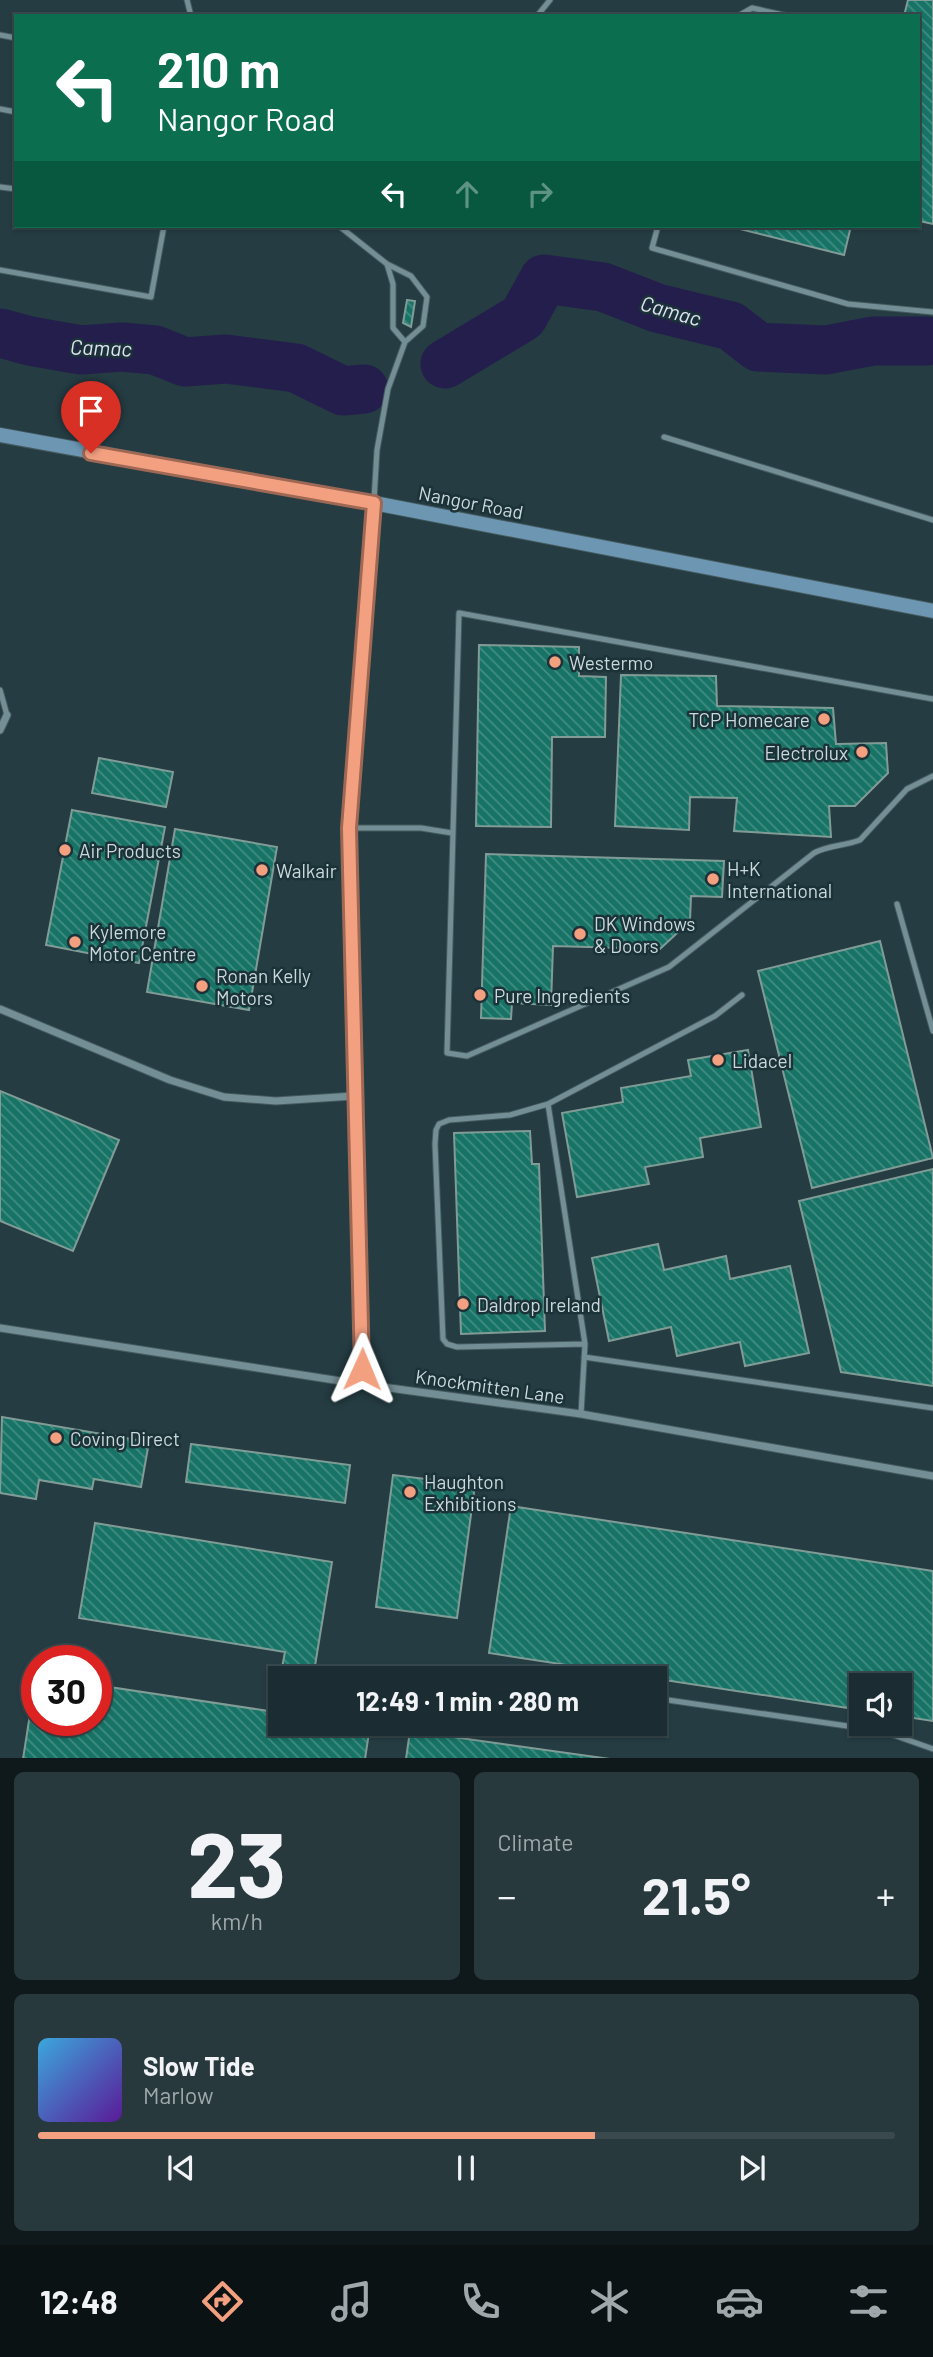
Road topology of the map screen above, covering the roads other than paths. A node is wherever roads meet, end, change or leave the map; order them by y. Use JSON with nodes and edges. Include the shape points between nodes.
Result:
{"nodes":[{"id":1,"x":550,"y":0,"type":"edge"},
{"id":2,"x":539,"y":14,"type":"edge"},
{"id":3,"x":742,"y":14,"type":"edge"},
{"id":4,"x":779,"y":14,"type":"edge"},
{"id":5,"x":164,"y":228,"type":"edge"},
{"id":6,"x":342,"y":228,"type":"edge"},
{"id":7,"x":657,"y":228,"type":"edge"},
{"id":8,"x":387,"y":264,"type":"junction"},
{"id":9,"x":0,"y":270,"type":"edge"},
{"id":10,"x":933,"y":312,"type":"edge"},
{"id":11,"x":405,"y":342,"type":"junction"},
{"id":12,"x":0,"y":435,"type":"edge"},
{"id":13,"x":664,"y":437,"type":"dead end"},
{"id":14,"x":374,"y":503,"type":"junction"},
{"id":15,"x":933,"y":520,"type":"edge"},
{"id":16,"x":933,"y":611,"type":"edge"},
{"id":17,"x":0,"y":690,"type":"edge"},
{"id":18,"x":933,"y":699,"type":"edge"},
{"id":19,"x":7,"y":715,"type":"joint"},
{"id":20,"x":0,"y":730,"type":"edge"},
{"id":21,"x":933,"y":776,"type":"edge"},
{"id":22,"x":349,"y":828,"type":"junction"},
{"id":23,"x":452,"y":833,"type":"junction"},
{"id":24,"x":897,"y":904,"type":"dead end"},
{"id":25,"x":742,"y":995,"type":"dead end"},
{"id":26,"x":0,"y":1009,"type":"edge"},
{"id":27,"x":933,"y":1031,"type":"edge"},
{"id":28,"x":354,"y":1096,"type":"junction"},
{"id":29,"x":548,"y":1104,"type":"junction"},
{"id":30,"x":0,"y":1328,"type":"edge"},
{"id":31,"x":585,"y":1344,"type":"junction"},
{"id":32,"x":583,"y":1357,"type":"junction"},
{"id":33,"x":360,"y":1384,"type":"junction"},
{"id":34,"x":933,"y":1408,"type":"edge"},
{"id":35,"x":581,"y":1414,"type":"junction"},
{"id":36,"x":933,"y":1476,"type":"edge"},
{"id":37,"x":667,"y":1700,"type":"edge"},
{"id":38,"x":933,"y":1749,"type":"edge"}],
"edges":[{"from":1,"to":2,"type":"lane"},
{"from":3,"to":4,"type":"lane","via":[[752,8]]},
{"from":5,"to":9,"type":"lane","via":[[151,297]]},
{"from":6,"to":8,"type":"lane"},
{"from":7,"to":10,"type":"lane","via":[[652,248],[848,303]]},
{"from":8,"to":11,"type":"lane","via":[[393,284],[393,328]]},
{"from":8,"to":11,"type":"lane","via":[[411,276],[427,297],[423,326]]},
{"from":11,"to":14,"type":"lane","via":[[388,389]]},
{"from":12,"to":14,"type":"main road","name":"Nangor Road"},
{"from":13,"to":15,"type":"lane"},
{"from":14,"to":16,"type":"main road","name":"Nangor Road"},
{"from":14,"to":22,"type":"street"},
{"from":17,"to":19,"type":"lane"},
{"from":18,"to":23,"type":"lane","via":[[459,613]]},
{"from":19,"to":20,"type":"street"},
{"from":21,"to":23,"type":"lane","via":[[907,789],[860,840],[814,853],[669,967],[467,1056],[447,1053]]},
{"from":22,"to":23,"type":"lane"},
{"from":22,"to":28,"type":"street"},
{"from":24,"to":27,"type":"lane"},
{"from":25,"to":29,"type":"lane","via":[[715,1016]]},
{"from":26,"to":28,"type":"street","via":[[170,1080],[224,1097],[276,1101]]},
{"from":28,"to":33,"type":"street","via":[[363,1354]]},
{"from":29,"to":31,"type":"lane"},
{"from":29,"to":31,"type":"lane","via":[[510,1115],[449,1120],[436,1130],[443,1339],[457,1348]]},
{"from":30,"to":33,"type":"street","name":"Knockmitten Lane"},
{"from":31,"to":32,"type":"lane"},
{"from":32,"to":34,"type":"lane"},
{"from":32,"to":35,"type":"lane"},
{"from":33,"to":35,"type":"street","name":"Knockmitten Lane"},
{"from":35,"to":36,"type":"street","name":"Knockmitten Lane"},
{"from":37,"to":38,"type":"lane","via":[[882,1731]]}]}
